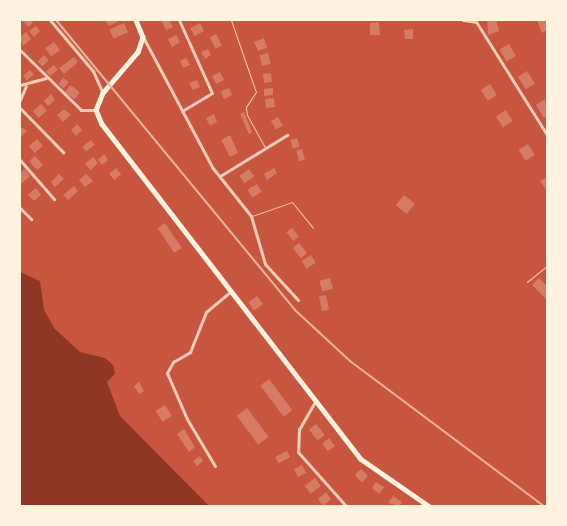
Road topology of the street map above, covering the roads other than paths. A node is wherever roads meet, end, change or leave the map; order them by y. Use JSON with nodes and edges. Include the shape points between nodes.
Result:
{"nodes":[{"id":1,"x":50,"y":20,"type":"edge"},
{"id":2,"x":136,"y":20,"type":"edge"},
{"id":3,"x":179,"y":20,"type":"edge"},
{"id":4,"x":231,"y":20,"type":"edge"},
{"id":5,"x":462,"y":20,"type":"edge"},
{"id":6,"x":475,"y":21,"type":"edge"},
{"id":7,"x":143,"y":36,"type":"junction"},
{"id":8,"x":20,"y":50,"type":"edge"},
{"id":9,"x":46,"y":78,"type":"junction"},
{"id":10,"x":20,"y":85,"type":"edge"},
{"id":11,"x":26,"y":86,"type":"junction"},
{"id":12,"x":103,"y":93,"type":"junction"},
{"id":13,"x":20,"y":100,"type":"edge"},
{"id":14,"x":20,"y":108,"type":"edge"},
{"id":15,"x":96,"y":110,"type":"junction"},
{"id":16,"x":182,"y":111,"type":"junction"},
{"id":17,"x":287,"y":135,"type":"dead end"},
{"id":18,"x":547,"y":136,"type":"edge"},
{"id":19,"x":266,"y":148,"type":"junction"},
{"id":20,"x":63,"y":152,"type":"dead end"},
{"id":21,"x":20,"y":160,"type":"edge"},
{"id":22,"x":220,"y":176,"type":"junction"},
{"id":23,"x":54,"y":199,"type":"dead end"},
{"id":24,"x":20,"y":208,"type":"edge"},
{"id":25,"x":251,"y":216,"type":"junction"},
{"id":26,"x":31,"y":219,"type":"dead end"},
{"id":27,"x":313,"y":228,"type":"dead end"},
{"id":28,"x":547,"y":266,"type":"edge"},
{"id":29,"x":527,"y":282,"type":"dead end"},
{"id":30,"x":231,"y":291,"type":"junction"},
{"id":31,"x":298,"y":300,"type":"dead end"},
{"id":32,"x":316,"y":400,"type":"junction"},
{"id":33,"x":215,"y":466,"type":"dead end"},
{"id":34,"x":346,"y":506,"type":"edge"},
{"id":35,"x":428,"y":506,"type":"edge"}],
"edges":[{"from":1,"to":12,"type":"street","via":[[93,71]]},
{"from":2,"to":7,"type":"main road"},
{"from":3,"to":16,"type":"street","via":[[212,93]]},
{"from":4,"to":19,"type":"lane","via":[[256,92],[246,108],[247,115]]},
{"from":5,"to":6,"type":"street"},
{"from":6,"to":18,"type":"street"},
{"from":7,"to":12,"type":"main road","via":[[127,70]]},
{"from":7,"to":16,"type":"street"},
{"from":8,"to":9,"type":"street"},
{"from":9,"to":11,"type":"street"},
{"from":9,"to":15,"type":"street","via":[[81,110]]},
{"from":10,"to":11,"type":"street"},
{"from":11,"to":13,"type":"street"},
{"from":12,"to":15,"type":"main road"},
{"from":14,"to":20,"type":"street"},
{"from":15,"to":30,"type":"main road"},
{"from":16,"to":22,"type":"street"},
{"from":17,"to":19,"type":"street"},
{"from":19,"to":22,"type":"street"},
{"from":21,"to":23,"type":"street"},
{"from":22,"to":25,"type":"street"},
{"from":24,"to":26,"type":"street"},
{"from":25,"to":27,"type":"lane","via":[[292,202]]},
{"from":25,"to":31,"type":"street","via":[[265,264]]},
{"from":28,"to":29,"type":"lane"},
{"from":30,"to":32,"type":"main road"},
{"from":30,"to":33,"type":"street","via":[[206,312],[190,352],[173,362],[167,374],[186,419]]},
{"from":32,"to":34,"type":"street","via":[[299,429],[298,452]]},
{"from":32,"to":35,"type":"main road","via":[[361,459]]}]}
